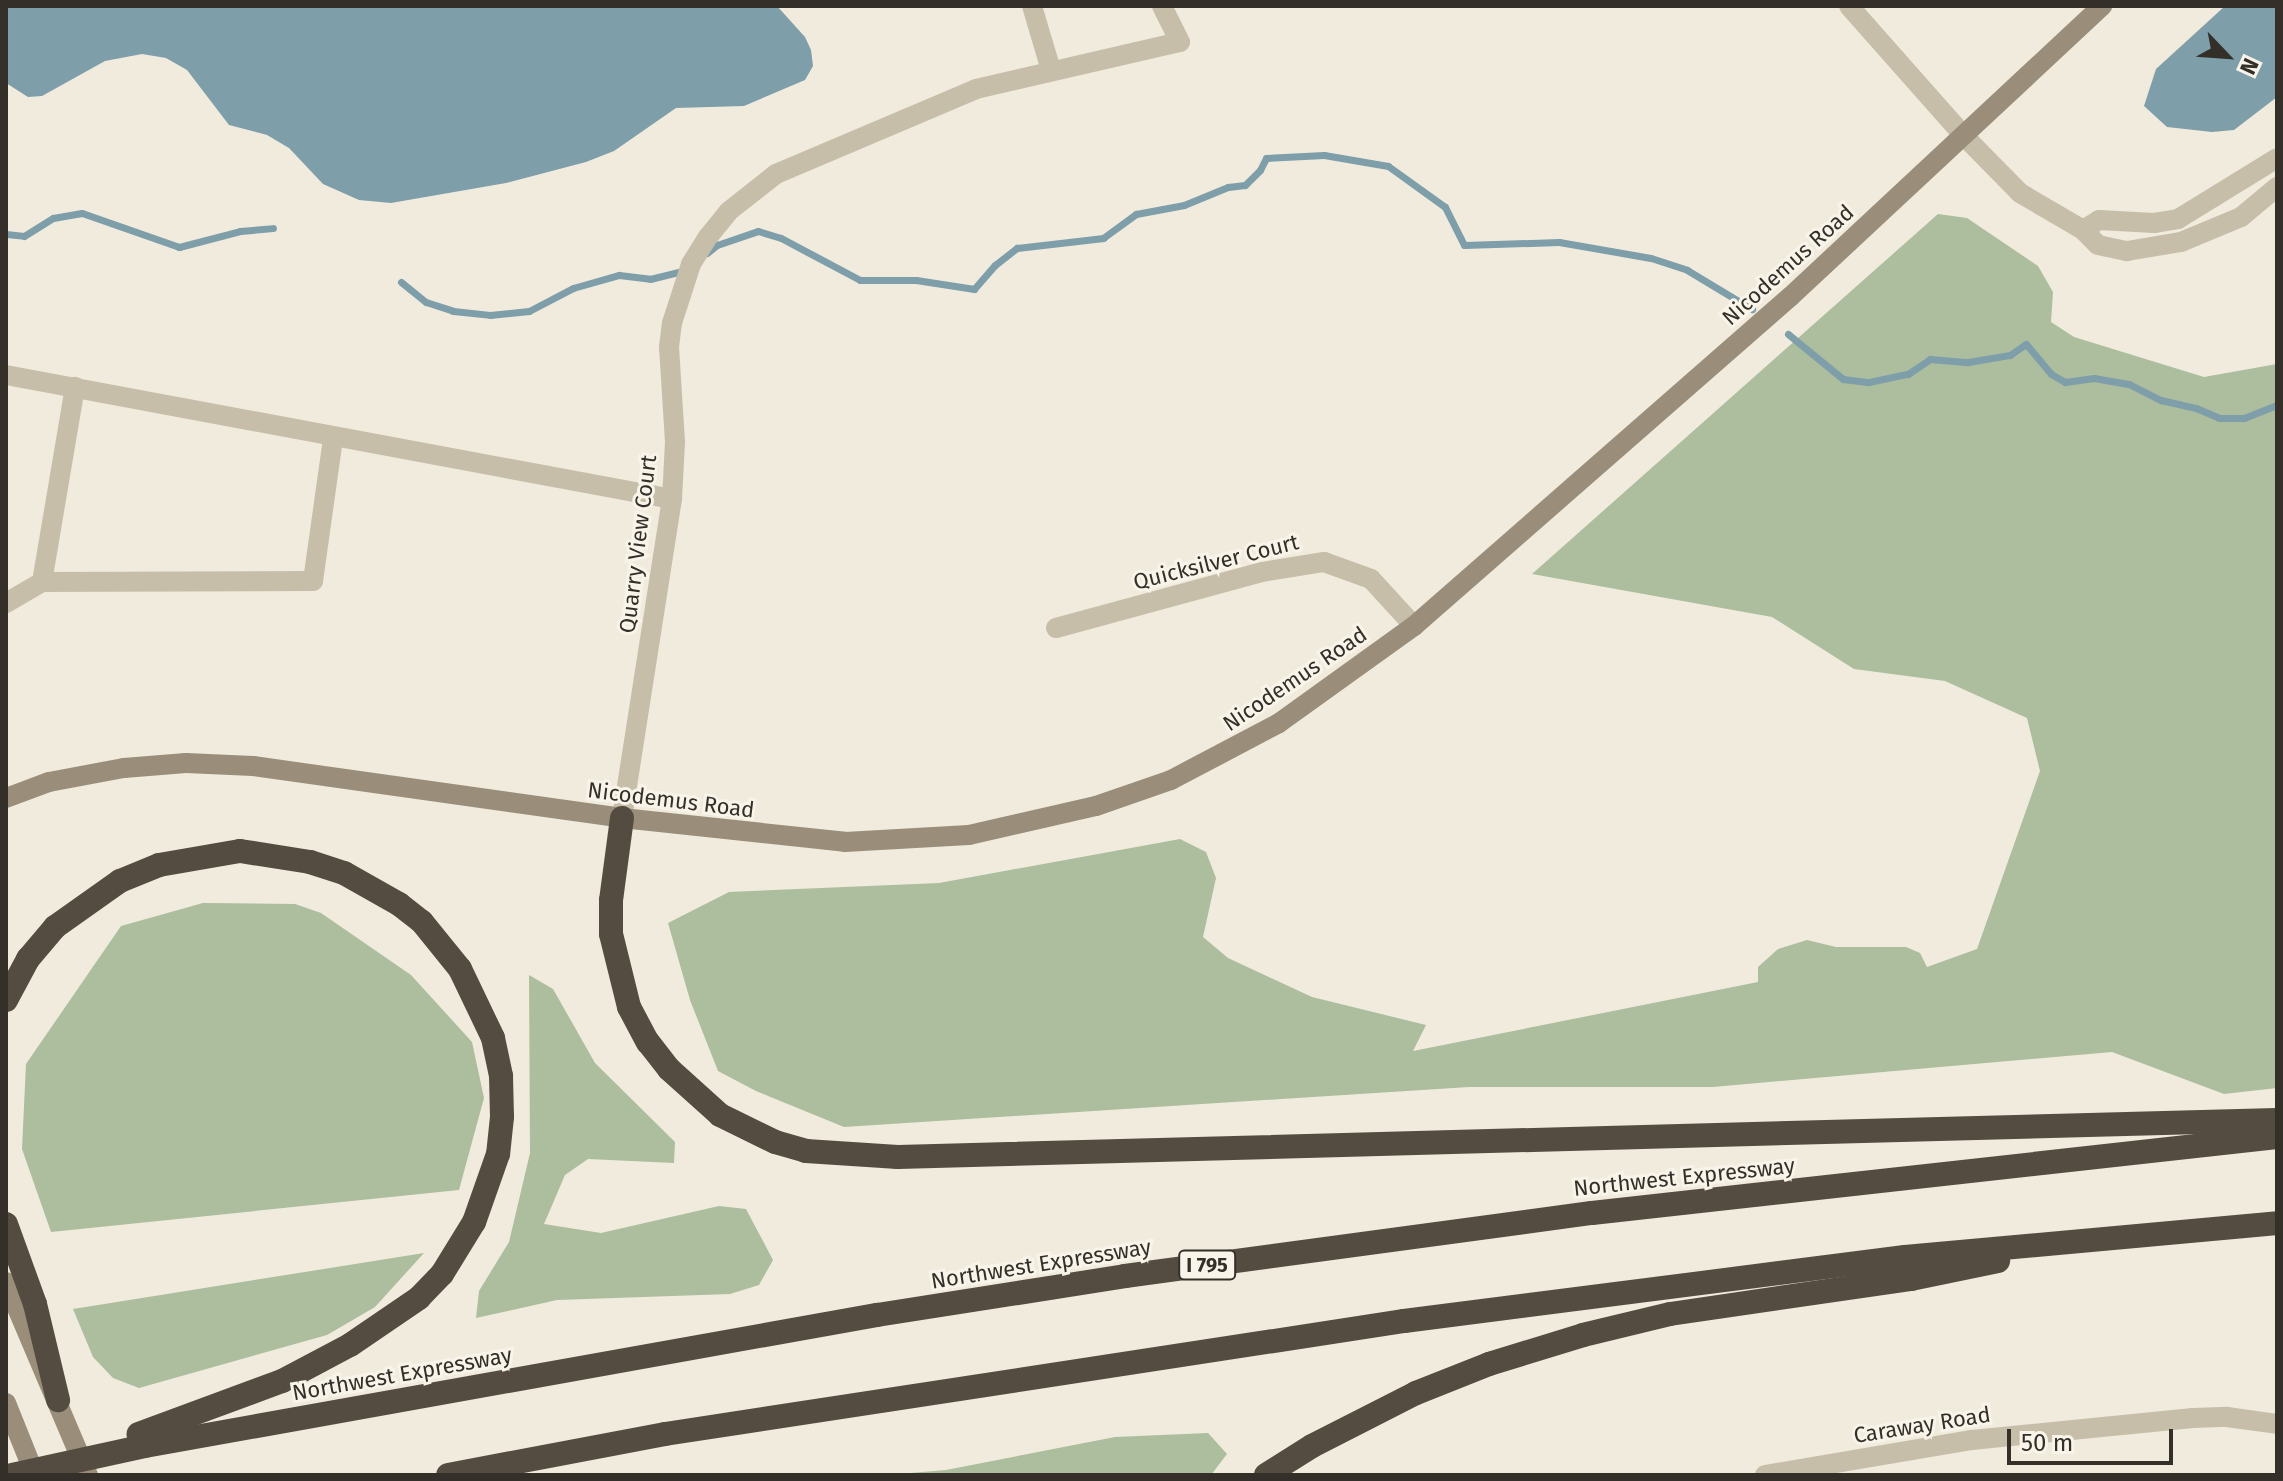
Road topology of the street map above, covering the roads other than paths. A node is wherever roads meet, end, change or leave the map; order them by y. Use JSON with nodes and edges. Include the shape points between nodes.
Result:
{"nodes":[{"id":1,"x":1032,"y":6,"type":"edge"},
{"id":2,"x":1162,"y":6,"type":"edge"},
{"id":3,"x":1849,"y":6,"type":"edge"},
{"id":4,"x":2102,"y":6,"type":"edge"},
{"id":5,"x":1051,"y":70,"type":"junction"},
{"id":6,"x":1964,"y":136,"type":"junction"},
{"id":7,"x":2277,"y":158,"type":"edge"},
{"id":8,"x":2277,"y":187,"type":"edge"},
{"id":9,"x":2083,"y":230,"type":"junction"},
{"id":10,"x":6,"y":375,"type":"edge"},
{"id":11,"x":75,"y":387,"type":"junction"},
{"id":12,"x":333,"y":439,"type":"junction"},
{"id":13,"x":672,"y":499,"type":"junction"},
{"id":14,"x":42,"y":582,"type":"junction"},
{"id":15,"x":6,"y":603,"type":"edge"},
{"id":16,"x":1414,"y":626,"type":"junction"},
{"id":17,"x":1056,"y":628,"type":"dead end"},
{"id":18,"x":6,"y":798,"type":"edge"},
{"id":19,"x":622,"y":818,"type":"junction"},
{"id":20,"x":6,"y":1000,"type":"edge"},
{"id":21,"x":2277,"y":1120,"type":"edge"},
{"id":22,"x":2277,"y":1137,"type":"edge"},
{"id":23,"x":2277,"y":1223,"type":"edge"},
{"id":24,"x":6,"y":1224,"type":"edge"},
{"id":25,"x":2129,"y":1235,"type":"junction"},
{"id":26,"x":6,"y":1282,"type":"edge"},
{"id":27,"x":58,"y":1400,"type":"junction"},
{"id":28,"x":6,"y":1403,"type":"edge"},
{"id":29,"x":2277,"y":1424,"type":"edge"},
{"id":30,"x":142,"y":1440,"type":"junction"},
{"id":31,"x":44,"y":1471,"type":"edge"},
{"id":32,"x":12,"y":1475,"type":"edge"},
{"id":33,"x":88,"y":1475,"type":"edge"},
{"id":34,"x":448,"y":1475,"type":"edge"},
{"id":35,"x":1266,"y":1475,"type":"edge"},
{"id":36,"x":1765,"y":1475,"type":"edge"}],
"edges":[{"from":1,"to":5,"type":"street"},
{"from":2,"to":5,"type":"street","name":"Quarry View Court","via":[[1180,42]]},
{"from":3,"to":6,"type":"street"},
{"from":4,"to":6,"type":"street","name":"Nicodemus Road"},
{"from":5,"to":13,"type":"street","name":"Quarry View Court","via":[[976,89],[776,174],[729,211],[691,264],[679,295],[669,347],[675,442]]},
{"from":6,"to":9,"type":"street","via":[[2020,193]]},
{"from":6,"to":16,"type":"street","name":"Nicodemus Road"},
{"from":7,"to":9,"type":"street","via":[[2178,219],[2099,220]]},
{"from":8,"to":9,"type":"street","via":[[2241,217],[2181,242],[2127,251],[2098,245]]},
{"from":10,"to":11,"type":"street"},
{"from":11,"to":12,"type":"street"},
{"from":11,"to":14,"type":"street"},
{"from":12,"to":13,"type":"street"},
{"from":12,"to":14,"type":"street","via":[[313,581]]},
{"from":13,"to":19,"type":"street","name":"Quarry View Court"},
{"from":14,"to":15,"type":"street"},
{"from":16,"to":17,"type":"street","name":"Quicksilver Court","via":[[1371,579],[1324,562],[1262,572]]},
{"from":16,"to":19,"type":"street","name":"Nicodemus Road","via":[[1337,684],[1228,753],[1144,790],[1030,823],[969,835],[845,842]]},
{"from":18,"to":19,"type":"street","name":"Nicodemus Road","via":[[49,782],[186,763],[323,774]]},
{"from":19,"to":21,"type":"highway","via":[[611,934],[629,1007],[648,1042],[669,1069],[720,1115],[806,1151],[898,1157]]},
{"from":20,"to":30,"type":"highway","via":[[28,959],[55,927],[120,881],[159,865],[240,851],[333,869],[399,904],[422,922],[460,969],[493,1038],[501,1090],[498,1154],[474,1222],[442,1274],[419,1298],[350,1345],[282,1381]]},
{"from":22,"to":30,"type":"highway","name":"Northwest Expressway","number":"I 795","via":[[1592,1213],[1125,1276]]},
{"from":23,"to":25,"type":"highway"},
{"from":24,"to":27,"type":"highway","via":[[35,1304]]},
{"from":25,"to":34,"type":"highway","via":[[1860,1262],[1388,1323],[681,1431]]},
{"from":25,"to":35,"type":"highway","via":[[1911,1279],[1670,1314],[1583,1335],[1416,1393]]},
{"from":26,"to":27,"type":"street"},
{"from":27,"to":33,"type":"street"},
{"from":28,"to":31,"type":"street"},
{"from":29,"to":36,"type":"street","name":"Caraway Road","via":[[2227,1417],[1972,1440]]},
{"from":30,"to":31,"type":"highway","name":"Northwest Expressway","number":"I 795","bridge":true},
{"from":31,"to":32,"type":"highway","name":"Northwest Expressway","number":"I 795","bridge":true}]}
